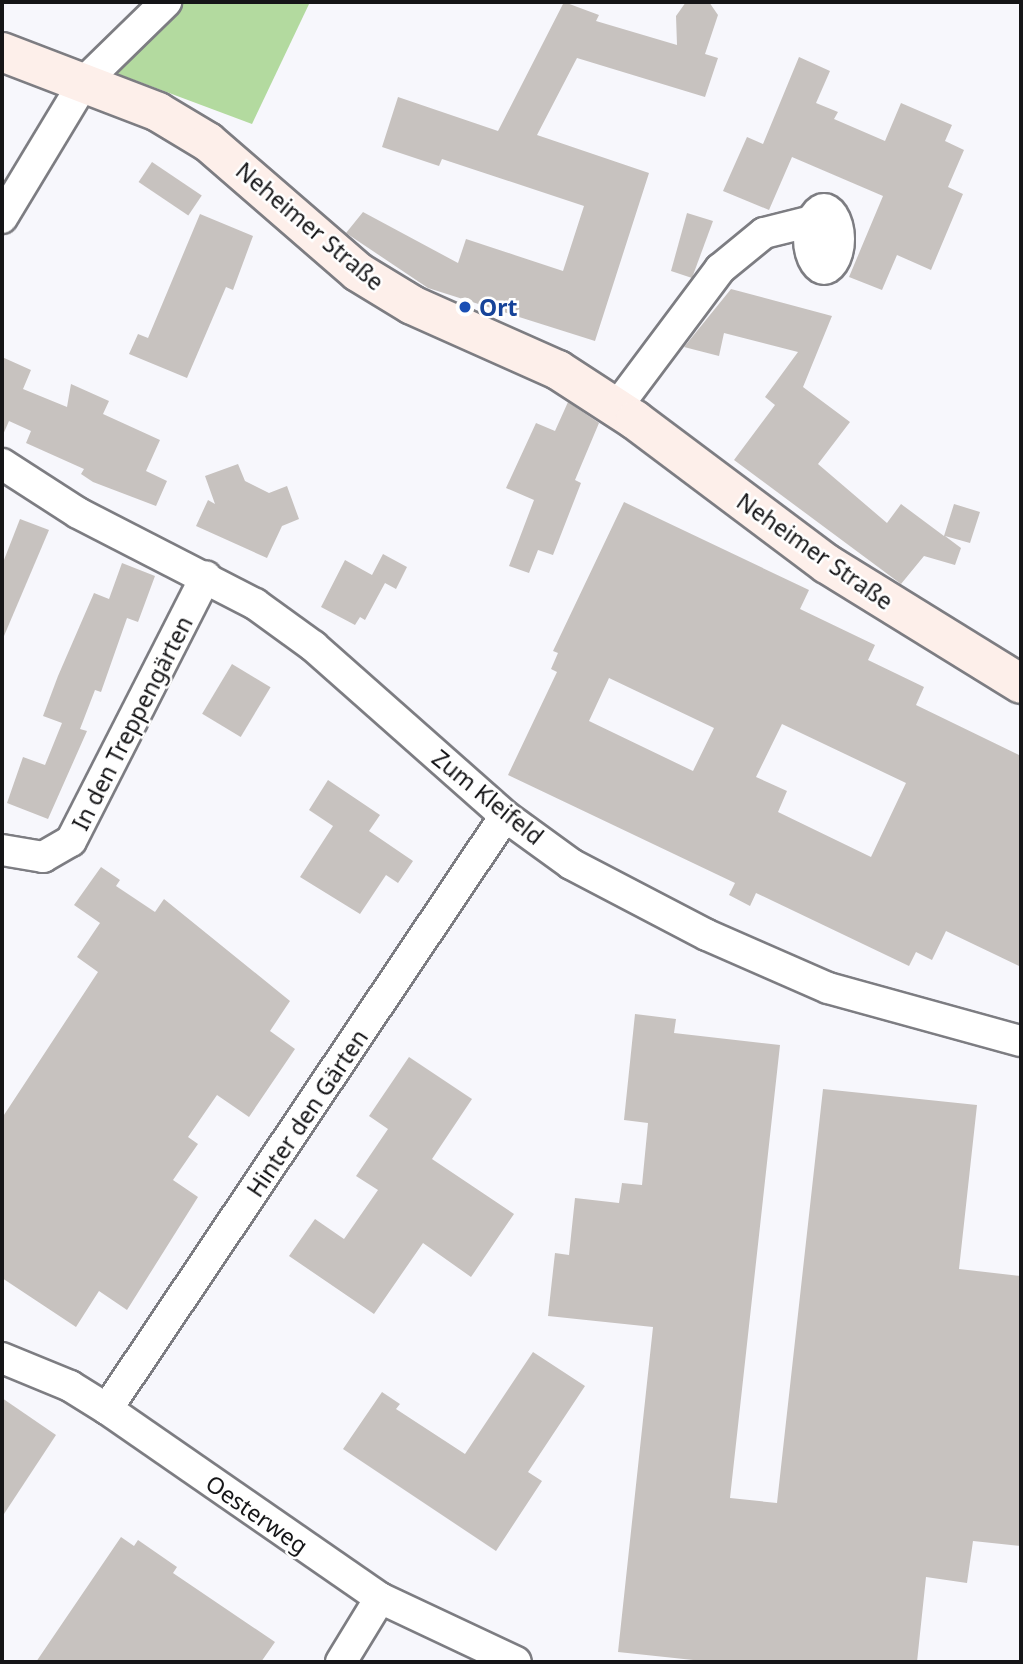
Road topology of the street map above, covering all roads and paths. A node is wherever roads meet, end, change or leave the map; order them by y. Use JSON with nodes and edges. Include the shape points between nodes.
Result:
{"nodes":[{"id":1,"x":166,"y":2,"type":"edge"},
{"id":2,"x":2,"y":51,"type":"edge"},
{"id":3,"x":84,"y":82,"type":"junction"},
{"id":4,"x":2,"y":218,"type":"edge"},
{"id":5,"x":808,"y":222,"type":"dead end"},
{"id":6,"x":616,"y":408,"type":"junction"},
{"id":7,"x":2,"y":464,"type":"edge"},
{"id":8,"x":206,"y":576,"type":"junction"},
{"id":9,"x":1021,"y":684,"type":"edge"},
{"id":10,"x":505,"y":816,"type":"junction"},
{"id":11,"x":2,"y":849,"type":"edge"},
{"id":12,"x":1021,"y":1041,"type":"edge"},
{"id":13,"x":2,"y":1358,"type":"edge"},
{"id":14,"x":107,"y":1409,"type":"junction"},
{"id":15,"x":380,"y":1598,"type":"junction"},
{"id":16,"x":341,"y":1662,"type":"edge"},
{"id":17,"x":516,"y":1662,"type":"edge"}],
"edges":[{"from":1,"to":3,"type":"street"},
{"from":2,"to":3,"type":"main road","name":"Neheimer Straße"},
{"from":3,"to":4,"type":"street"},
{"from":3,"to":6,"type":"main road","name":"Neheimer Straße","via":[[158,112],[208,142],[386,291],[518,349]]},
{"from":5,"to":6,"type":"street","via":[[764,233],[720,270]]},
{"from":6,"to":9,"type":"main road","name":"Neheimer Straße","via":[[827,564]]},
{"from":7,"to":8,"type":"street","name":"Zum Kleifeld","via":[[78,513]]},
{"from":8,"to":10,"type":"street","name":"Zum Kleifeld","via":[[313,646]]},
{"from":8,"to":11,"type":"street","name":"In den Treppengärten","via":[[71,841],[43,856]]},
{"from":10,"to":12,"type":"street","name":"Zum Kleifeld","via":[[572,864],[707,935],[816,983]]},
{"from":10,"to":14,"type":"street","name":"Hinter den Gärten"},
{"from":13,"to":14,"type":"street","name":"Oesterweg","via":[[70,1386]]},
{"from":14,"to":15,"type":"street","name":"Oesterweg"},
{"from":15,"to":16,"type":"street"},
{"from":15,"to":17,"type":"street","name":"Oesterweg"}]}
